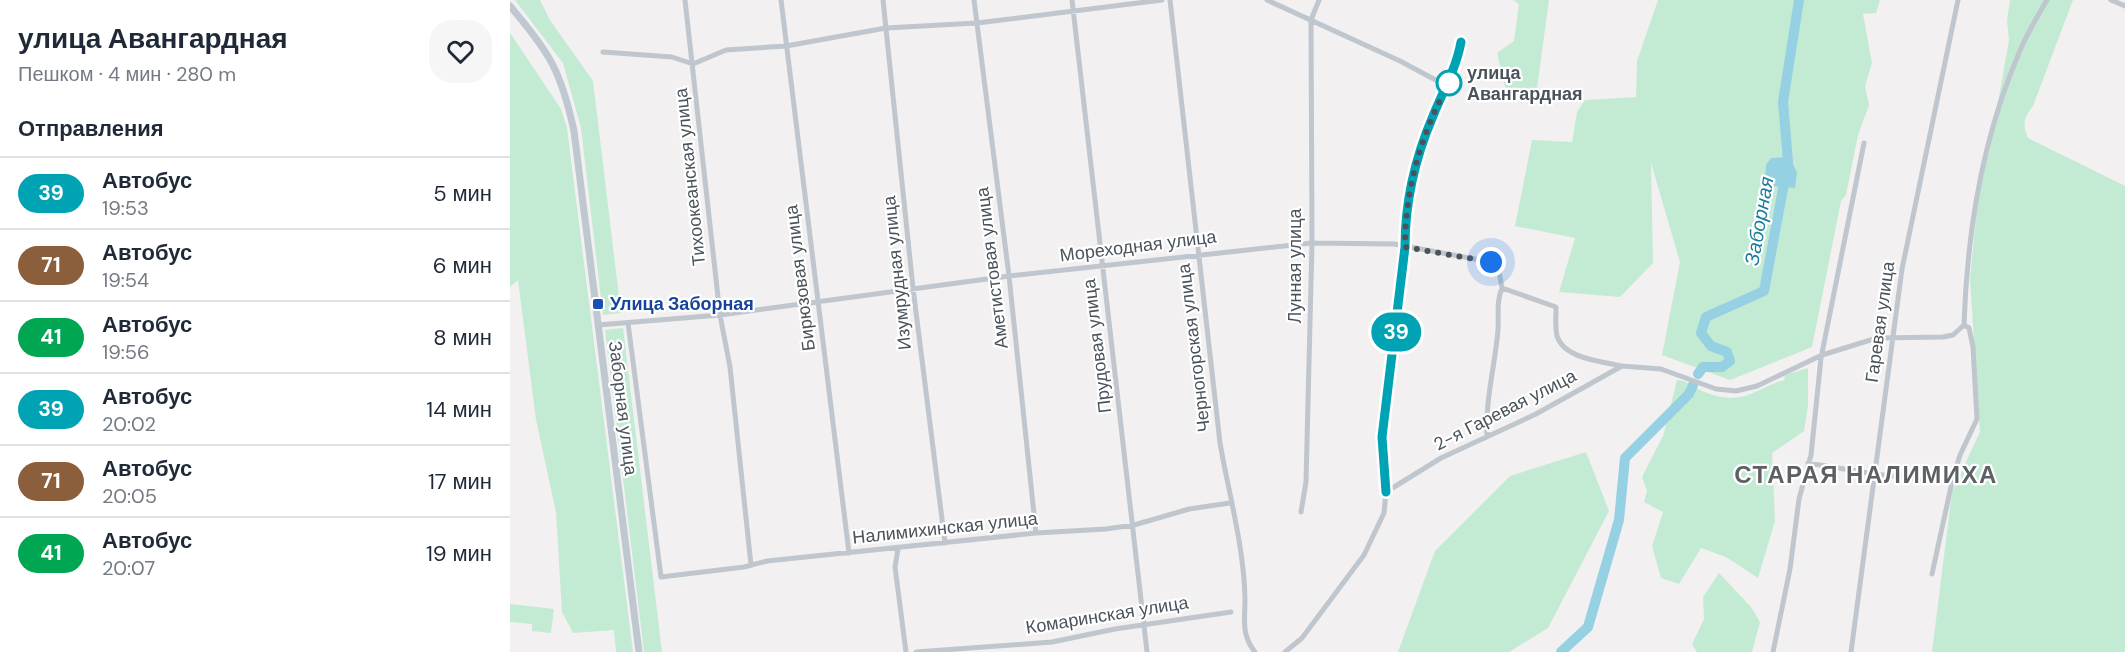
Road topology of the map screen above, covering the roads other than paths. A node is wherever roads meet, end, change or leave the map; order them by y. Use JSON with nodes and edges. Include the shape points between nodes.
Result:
{"nodes":[{"id":1,"x":685,"y":0,"type":"edge"},
{"id":2,"x":780,"y":0,"type":"edge"},
{"id":3,"x":883,"y":0,"type":"edge"},
{"id":4,"x":974,"y":0,"type":"edge"},
{"id":5,"x":1072,"y":0,"type":"edge"},
{"id":6,"x":1162,"y":0,"type":"edge"},
{"id":7,"x":1170,"y":0,"type":"edge"},
{"id":8,"x":1267,"y":0,"type":"edge"},
{"id":9,"x":1319,"y":0,"type":"edge"},
{"id":10,"x":1958,"y":0,"type":"edge"},
{"id":11,"x":2047,"y":0,"type":"edge"},
{"id":12,"x":2111,"y":0,"type":"edge"},
{"id":13,"x":510,"y":6,"type":"edge"},
{"id":14,"x":2125,"y":6,"type":"edge"},
{"id":15,"x":1074,"y":12,"type":"junction"},
{"id":16,"x":1311,"y":20,"type":"junction"},
{"id":17,"x":977,"y":23,"type":"junction"},
{"id":18,"x":886,"y":28,"type":"junction"},
{"id":19,"x":1461,"y":42,"type":"dead end"},
{"id":20,"x":786,"y":46,"type":"junction"},
{"id":21,"x":603,"y":52,"type":"dead end"},
{"id":22,"x":693,"y":64,"type":"junction"},
{"id":23,"x":1447,"y":86,"type":"junction"},
{"id":24,"x":1864,"y":143,"type":"dead end"},
{"id":25,"x":1312,"y":243,"type":"junction"},
{"id":26,"x":1405,"y":247,"type":"junction"},
{"id":27,"x":1198,"y":254,"type":"junction"},
{"id":28,"x":1102,"y":266,"type":"junction"},
{"id":29,"x":1009,"y":276,"type":"junction"},
{"id":30,"x":913,"y":288,"type":"junction"},
{"id":31,"x":1502,"y":288,"type":"junction"},
{"id":32,"x":819,"y":302,"type":"junction"},
{"id":33,"x":720,"y":315,"type":"junction"},
{"id":34,"x":628,"y":323,"type":"junction"},
{"id":35,"x":598,"y":325,"type":"junction"},
{"id":36,"x":1964,"y":325,"type":"junction"},
{"id":37,"x":1893,"y":338,"type":"junction"},
{"id":38,"x":1822,"y":355,"type":"junction"},
{"id":39,"x":1622,"y":366,"type":"junction"},
{"id":40,"x":1487,"y":437,"type":"junction"},
{"id":41,"x":1808,"y":463,"type":"junction"},
{"id":42,"x":1874,"y":474,"type":"junction"},
{"id":43,"x":1952,"y":482,"type":"junction"},
{"id":44,"x":1386,"y":492,"type":"junction"},
{"id":45,"x":1230,"y":503,"type":"junction"},
{"id":46,"x":1301,"y":512,"type":"dead end"},
{"id":47,"x":1134,"y":525,"type":"junction"},
{"id":48,"x":1036,"y":533,"type":"junction"},
{"id":49,"x":945,"y":543,"type":"junction"},
{"id":50,"x":898,"y":549,"type":"junction"},
{"id":51,"x":849,"y":553,"type":"junction"},
{"id":52,"x":751,"y":565,"type":"junction"},
{"id":53,"x":1932,"y":573,"type":"dead end"},
{"id":54,"x":1231,"y":612,"type":"dead end"},
{"id":55,"x":1145,"y":624,"type":"junction"},
{"id":56,"x":639,"y":652,"type":"edge"},
{"id":57,"x":906,"y":652,"type":"edge"},
{"id":58,"x":916,"y":652,"type":"edge"},
{"id":59,"x":1147,"y":652,"type":"edge"},
{"id":60,"x":1255,"y":652,"type":"edge"},
{"id":61,"x":1285,"y":652,"type":"edge"},
{"id":62,"x":1773,"y":652,"type":"edge"},
{"id":63,"x":1851,"y":652,"type":"edge"}],
"edges":[{"from":1,"to":22,"type":"street","name":"Тихоокеанская улица"},
{"from":2,"to":20,"type":"street","name":"Бирюзовая улица"},
{"from":3,"to":18,"type":"street","name":"Изумрудная улица"},
{"from":4,"to":17,"type":"street","name":"Аметистовая улица"},
{"from":5,"to":15,"type":"street","name":"Прудовая улица"},
{"from":6,"to":15,"type":"street"},
{"from":7,"to":27,"type":"street","name":"Черногорская улица"},
{"from":8,"to":16,"type":"street"},
{"from":9,"to":16,"type":"street"},
{"from":10,"to":37,"type":"street","name":"Гаревая улица","via":[[1904,256]]},
{"from":11,"to":36,"type":"street","via":[[2019,52],[1981,165],[1966,276]]},
{"from":12,"to":14,"type":"street"},
{"from":13,"to":35,"type":"street","name":"Заборная улица","via":[[546,50],[567,98]]},
{"from":15,"to":17,"type":"street"},
{"from":15,"to":28,"type":"street","name":"Прудовая улица"},
{"from":16,"to":23,"type":"street"},
{"from":16,"to":25,"type":"street","name":"Лунная улица"},
{"from":17,"to":18,"type":"street"},
{"from":17,"to":29,"type":"street","name":"Аметистовая улица"},
{"from":18,"to":20,"type":"street"},
{"from":18,"to":30,"type":"street","name":"Изумрудная улица"},
{"from":19,"to":23,"type":"street"},
{"from":20,"to":22,"type":"street","via":[[726,50]]},
{"from":20,"to":32,"type":"street","name":"Бирюзовая улица"},
{"from":21,"to":22,"type":"street","via":[[672,57]]},
{"from":22,"to":33,"type":"street","name":"Тихоокеанская улица"},
{"from":23,"to":26,"type":"street","via":[[1416,159]]},
{"from":24,"to":38,"type":"street"},
{"from":25,"to":26,"type":"street","name":"Мореходная улица"},
{"from":25,"to":27,"type":"street","name":"Мореходная улица"},
{"from":25,"to":46,"type":"street","name":"Лунная улица","via":[[1306,482]]},
{"from":26,"to":31,"type":"street","name":"Мореходная улица","via":[[1491,262],[1498,266]]},
{"from":26,"to":44,"type":"street","via":[[1382,437]]},
{"from":27,"to":28,"type":"street","name":"Мореходная улица"},
{"from":27,"to":45,"type":"street","name":"Черногорская улица"},
{"from":28,"to":29,"type":"street","name":"Мореходная улица"},
{"from":28,"to":47,"type":"street","name":"Прудовая улица"},
{"from":29,"to":30,"type":"street","name":"Мореходная улица"},
{"from":29,"to":48,"type":"street","name":"Аметистовая улица"},
{"from":30,"to":32,"type":"street","name":"Мореходная улица"},
{"from":30,"to":49,"type":"street","name":"Изумрудная улица"},
{"from":31,"to":39,"type":"street","via":[[1556,307],[1557,337],[1565,348],[1582,357]]},
{"from":31,"to":40,"type":"street"},
{"from":32,"to":33,"type":"street","name":"Мореходная улица"},
{"from":32,"to":51,"type":"street","name":"Бирюзовая улица"},
{"from":33,"to":34,"type":"street","name":"Мореходная улица"},
{"from":33,"to":52,"type":"street","name":"Тихоокеанская улица","via":[[730,367]]},
{"from":34,"to":35,"type":"street","name":"Мореходная улица"},
{"from":34,"to":52,"type":"street","name":"Налимихинская улица","via":[[661,577]]},
{"from":35,"to":56,"type":"street","name":"Заборная улица"},
{"from":36,"to":37,"type":"street","via":[[1953,335],[1943,337]]},
{"from":36,"to":43,"type":"street","via":[[1969,328],[1973,347],[1977,419]]},
{"from":37,"to":38,"type":"street","via":[[1877,338]]},
{"from":37,"to":42,"type":"street","name":"Гаревая улица"},
{"from":38,"to":39,"type":"street","via":[[1757,386],[1736,391],[1711,387],[1670,371]]},
{"from":38,"to":41,"type":"street"},
{"from":39,"to":40,"type":"street","name":"2-я Гаревая улица"},
{"from":40,"to":44,"type":"street","name":"2-я Гаревая улица","via":[[1441,458]]},
{"from":41,"to":42,"type":"street"},
{"from":41,"to":62,"type":"street"},
{"from":42,"to":43,"type":"street"},
{"from":42,"to":63,"type":"street","name":"Гаревая улица"},
{"from":43,"to":53,"type":"street"},
{"from":44,"to":61,"type":"street","via":[[1384,513],[1364,555],[1302,638]]},
{"from":45,"to":47,"type":"street","name":"Налимихинская улица","via":[[1189,509]]},
{"from":45,"to":60,"type":"street","name":"Черногорская улица","via":[[1244,562],[1244,634]]},
{"from":47,"to":48,"type":"street","name":"Налимихинская улица"},
{"from":47,"to":55,"type":"street","name":"Прудовая улица"},
{"from":48,"to":49,"type":"street","name":"Налимихинская улица"},
{"from":49,"to":50,"type":"street","name":"Налимихинская улица"},
{"from":50,"to":51,"type":"street","name":"Налимихинская улица"},
{"from":50,"to":57,"type":"street","via":[[895,567]]},
{"from":51,"to":52,"type":"street","name":"Налимихинская улица"},
{"from":54,"to":55,"type":"street","name":"Комаринская улица"},
{"from":55,"to":58,"type":"street","name":"Комаринская улица","via":[[1052,642]]},
{"from":55,"to":59,"type":"street","name":"Прудовая улица"}]}
